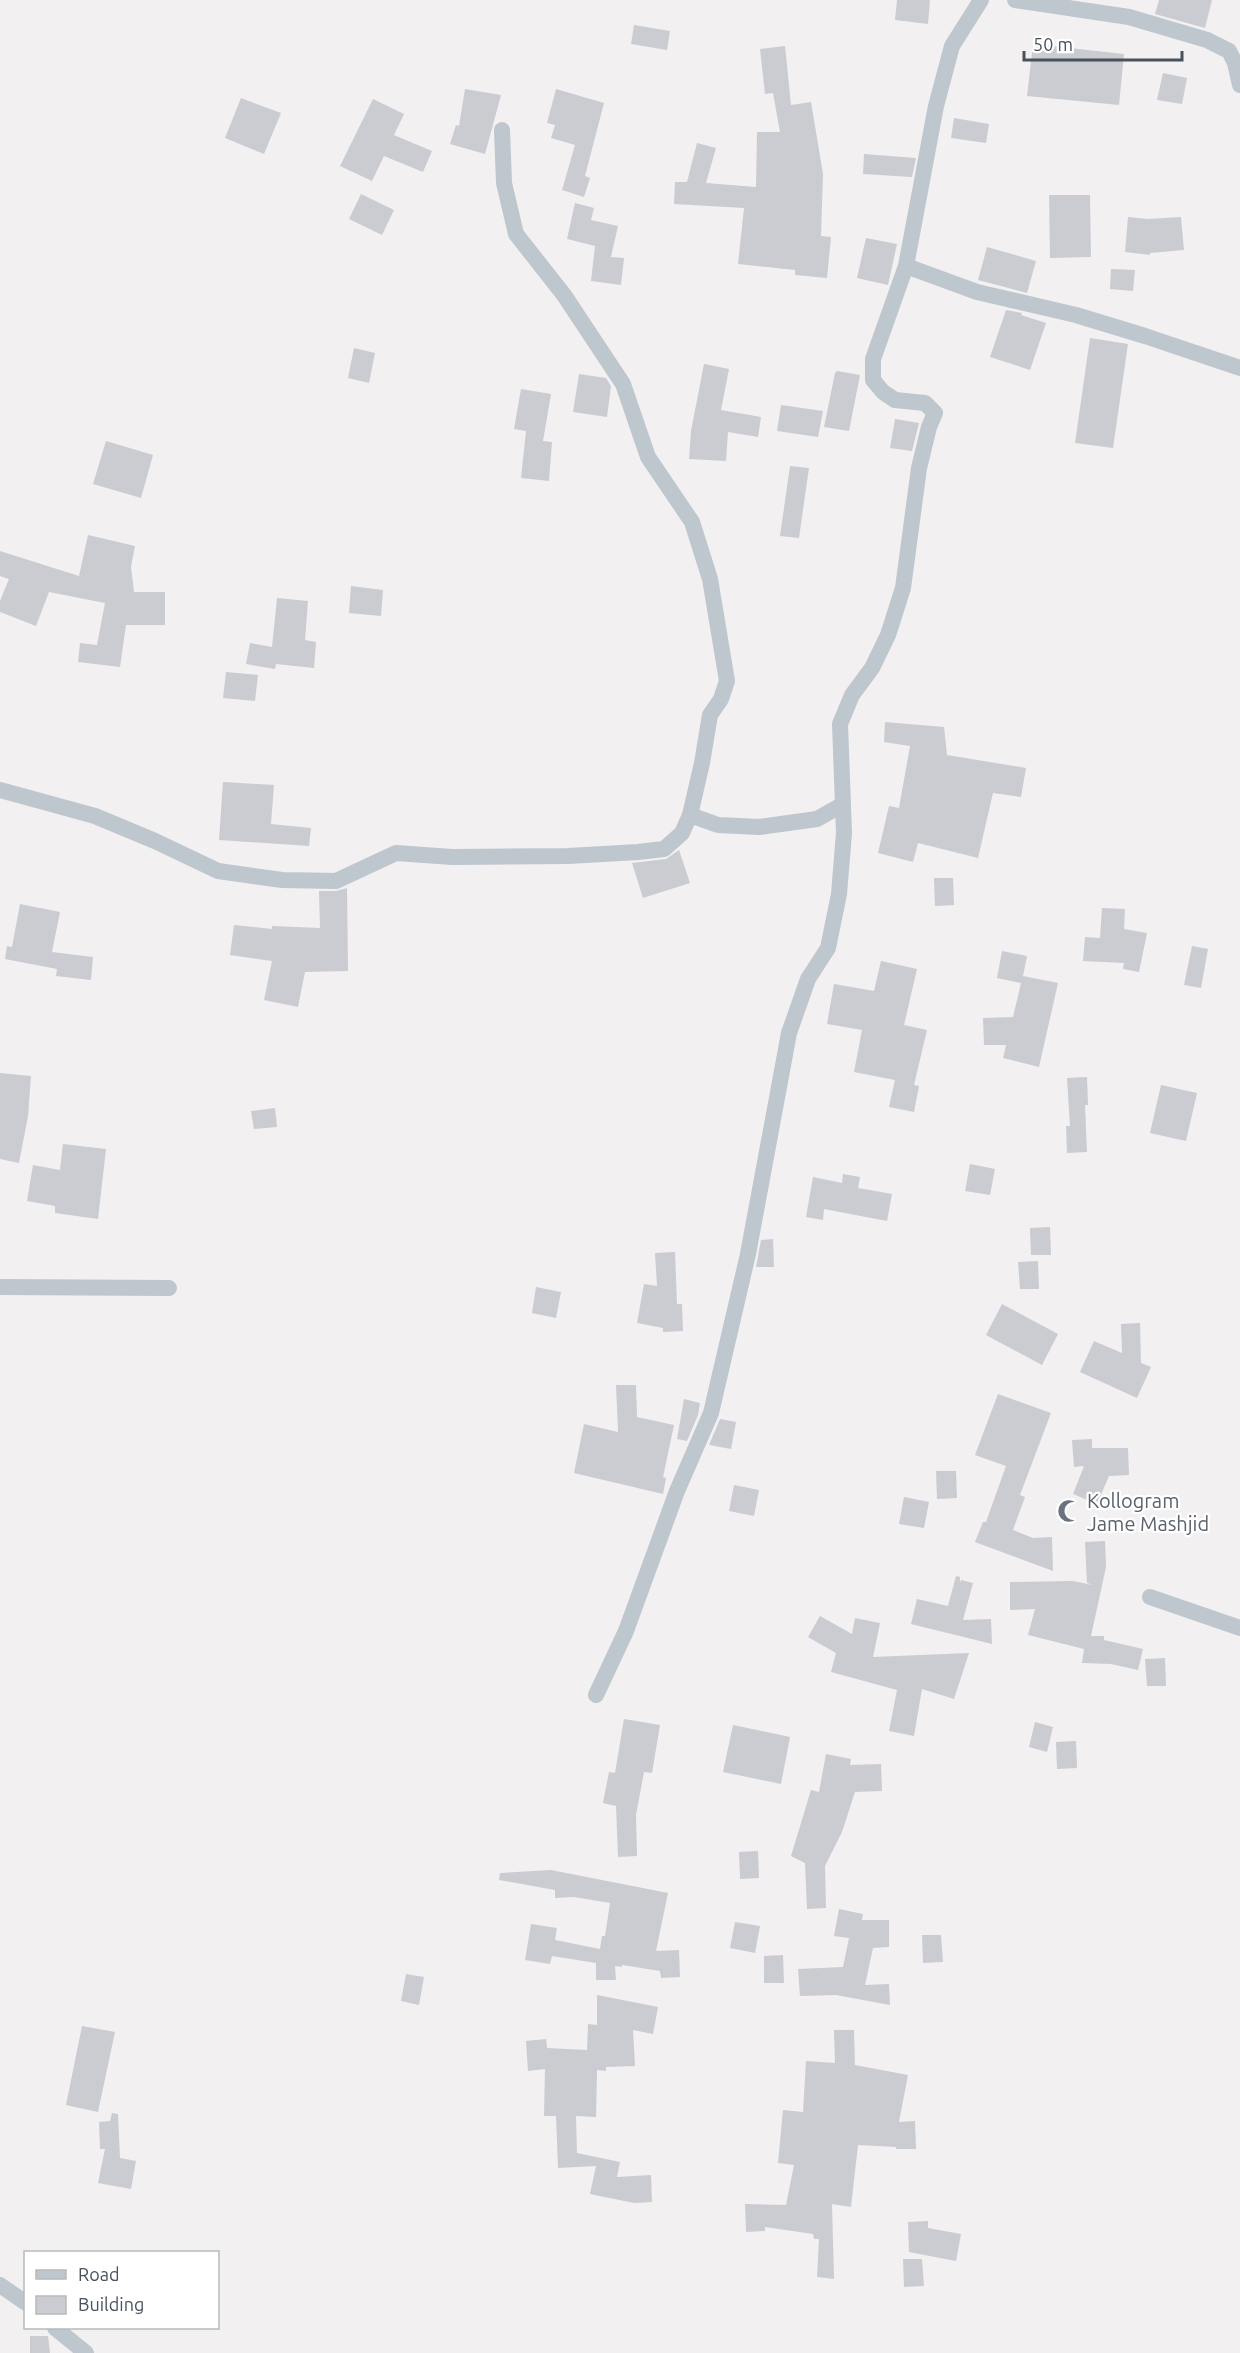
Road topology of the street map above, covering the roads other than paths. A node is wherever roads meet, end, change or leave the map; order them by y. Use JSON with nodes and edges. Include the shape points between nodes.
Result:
{"nodes":[{"id":1,"x":981,"y":0,"type":"edge"},
{"id":2,"x":1015,"y":0,"type":"edge"},
{"id":3,"x":1240,"y":85,"type":"edge"},
{"id":4,"x":502,"y":130,"type":"dead end"},
{"id":5,"x":906,"y":266,"type":"junction"},
{"id":6,"x":1240,"y":368,"type":"edge"},
{"id":7,"x":0,"y":790,"type":"edge"},
{"id":8,"x":842,"y":805,"type":"junction"},
{"id":9,"x":690,"y":815,"type":"junction"},
{"id":10,"x":0,"y":1287,"type":"edge"},
{"id":11,"x":169,"y":1288,"type":"dead end"},
{"id":12,"x":1150,"y":1598,"type":"dead end"},
{"id":13,"x":1240,"y":1628,"type":"edge"},
{"id":14,"x":596,"y":1695,"type":"dead end"},
{"id":15,"x":0,"y":2285,"type":"edge"},
{"id":16,"x":24,"y":2302,"type":"edge"},
{"id":17,"x":56,"y":2329,"type":"edge"},
{"id":18,"x":86,"y":2353,"type":"edge"}],
"edges":[{"from":1,"to":5,"type":"street","via":[[952,46],[936,106]]},
{"from":2,"to":3,"type":"street","via":[[1129,17],[1207,40],[1228,51]]},
{"from":4,"to":9,"type":"street","via":[[504,183],[516,234],[564,295],[623,384],[648,456],[692,522],[710,579],[727,681],[722,699],[710,716]]},
{"from":5,"to":6,"type":"street","via":[[977,292],[1076,315]]},
{"from":5,"to":8,"type":"street","via":[[873,358],[873,380],[895,400],[925,403],[935,412],[919,468],[903,588],[888,635],[872,668],[852,694],[840,724]]},
{"from":7,"to":9,"type":"street","via":[[95,816],[218,872],[282,880],[336,881],[396,853],[556,856],[664,849],[682,833]]},
{"from":8,"to":9,"type":"street","via":[[817,819],[759,827],[718,825]]},
{"from":8,"to":14,"type":"street","via":[[839,894],[828,948],[808,979],[789,1033],[748,1254],[711,1413],[626,1631]]},
{"from":10,"to":11,"type":"street"},
{"from":12,"to":13,"type":"street"},
{"from":15,"to":16,"type":"street"},
{"from":17,"to":18,"type":"street"}]}
